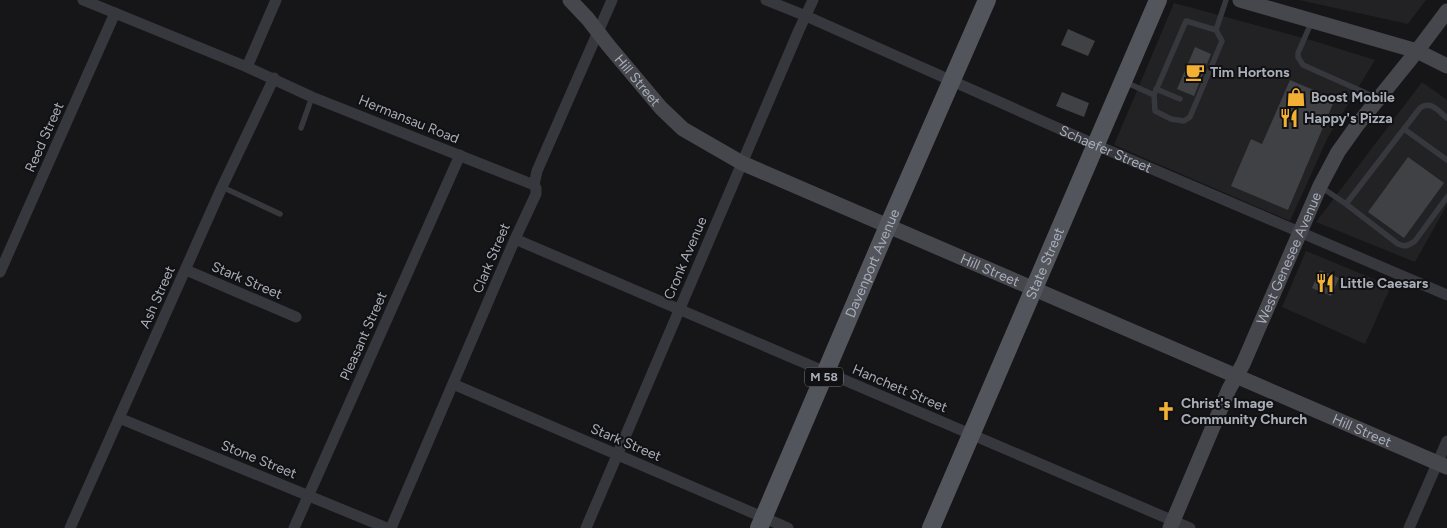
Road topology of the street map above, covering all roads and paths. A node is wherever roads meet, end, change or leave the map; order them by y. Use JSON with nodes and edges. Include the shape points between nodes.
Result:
{"nodes":[{"id":1,"x":83,"y":0,"type":"edge"},
{"id":2,"x":276,"y":0,"type":"edge"},
{"id":3,"x":570,"y":0,"type":"edge"},
{"id":4,"x":612,"y":0,"type":"edge"},
{"id":5,"x":766,"y":0,"type":"edge"},
{"id":6,"x":813,"y":0,"type":"edge"},
{"id":7,"x":987,"y":0,"type":"edge"},
{"id":8,"x":1158,"y":0,"type":"edge"},
{"id":9,"x":1226,"y":0,"type":"edge"},
{"id":10,"x":1240,"y":0,"type":"edge"},
{"id":11,"x":1447,"y":11,"type":"edge"},
{"id":12,"x":115,"y":13,"type":"junction"},
{"id":13,"x":806,"y":16,"type":"junction"},
{"id":14,"x":1312,"y":21,"type":"junction"},
{"id":15,"x":1216,"y":30,"type":"junction"},
{"id":16,"x":598,"y":32,"type":"junction"},
{"id":17,"x":1417,"y":51,"type":"junction"},
{"id":18,"x":247,"y":66,"type":"junction"},
{"id":19,"x":1447,"y":66,"type":"edge"},
{"id":20,"x":274,"y":78,"type":"junction"},
{"id":21,"x":951,"y":81,"type":"junction"},
{"id":22,"x":1123,"y":81,"type":"junction"},
{"id":23,"x":1155,"y":92,"type":"junction"},
{"id":24,"x":312,"y":97,"type":"junction"},
{"id":25,"x":1180,"y":98,"type":"dead end"},
{"id":26,"x":1378,"y":99,"type":"junction"},
{"id":27,"x":1447,"y":118,"type":"edge"},
{"id":28,"x":301,"y":128,"type":"dead end"},
{"id":29,"x":1404,"y":128,"type":"junction"},
{"id":30,"x":1096,"y":146,"type":"junction"},
{"id":31,"x":460,"y":155,"type":"junction"},
{"id":32,"x":1447,"y":160,"type":"edge"},
{"id":33,"x":742,"y":163,"type":"junction"},
{"id":34,"x":534,"y":185,"type":"junction"},
{"id":35,"x":1320,"y":186,"type":"junction"},
{"id":36,"x":222,"y":188,"type":"junction"},
{"id":37,"x":1447,"y":197,"type":"edge"},
{"id":38,"x":1346,"y":204,"type":"junction"},
{"id":39,"x":280,"y":214,"type":"dead end"},
{"id":40,"x":888,"y":226,"type":"junction"},
{"id":41,"x":1299,"y":232,"type":"junction"},
{"id":42,"x":515,"y":239,"type":"junction"},
{"id":43,"x":186,"y":270,"type":"junction"},
{"id":44,"x":0,"y":272,"type":"edge"},
{"id":45,"x":1034,"y":290,"type":"junction"},
{"id":46,"x":1447,"y":295,"type":"edge"},
{"id":47,"x":680,"y":309,"type":"junction"},
{"id":48,"x":296,"y":317,"type":"dead end"},
{"id":49,"x":826,"y":372,"type":"junction"},
{"id":50,"x":1237,"y":376,"type":"junction"},
{"id":51,"x":453,"y":384,"type":"junction"},
{"id":52,"x":118,"y":418,"type":"junction"},
{"id":53,"x":972,"y":435,"type":"junction"},
{"id":54,"x":1447,"y":440,"type":"edge"},
{"id":55,"x":617,"y":455,"type":"junction"},
{"id":56,"x":1442,"y":465,"type":"edge"},
{"id":57,"x":308,"y":496,"type":"junction"},
{"id":58,"x":761,"y":523,"type":"edge"},
{"id":59,"x":1172,"y":524,"type":"edge"},
{"id":60,"x":70,"y":528,"type":"edge"},
{"id":61,"x":294,"y":528,"type":"edge"},
{"id":62,"x":389,"y":528,"type":"edge"},
{"id":63,"x":586,"y":528,"type":"edge"},
{"id":64,"x":788,"y":528,"type":"edge"},
{"id":65,"x":931,"y":528,"type":"edge"},
{"id":66,"x":1190,"y":528,"type":"edge"},
{"id":67,"x":1409,"y":528,"type":"edge"}],
"edges":[{"from":1,"to":12,"type":"street"},
{"from":2,"to":18,"type":"street"},
{"from":3,"to":16,"type":"main road"},
{"from":4,"to":16,"type":"street","name":"Clark Street"},
{"from":5,"to":13,"type":"street","name":"Schaefer Street"},
{"from":6,"to":13,"type":"street","name":"Cronk Avenue"},
{"from":7,"to":21,"type":"main road","name":"Davenport Avenue","number":"M 58"},
{"from":8,"to":22,"type":"main road","name":"State Street"},
{"from":9,"to":15,"type":"lane"},
{"from":10,"to":14,"type":"main road"},
{"from":11,"to":17,"type":"main road","name":"West Genesee Avenue"},
{"from":12,"to":18,"type":"street"},
{"from":12,"to":44,"type":"street","name":"Reed Street"},
{"from":13,"to":21,"type":"street","name":"Schaefer Street"},
{"from":13,"to":33,"type":"street","name":"Cronk Avenue"},
{"from":14,"to":17,"type":"main road"},
{"from":14,"to":26,"type":"lane","via":[[1298,53],[1303,65]]},
{"from":15,"to":23,"type":"lane","via":[[1186,21]]},
{"from":15,"to":23,"type":"lane","via":[[1222,41],[1190,117],[1184,121],[1171,119],[1155,111]]},
{"from":16,"to":33,"type":"main road","name":"Hill Street","via":[[661,108],[683,129]]},
{"from":16,"to":34,"type":"street","name":"Clark Street","via":[[537,171]]},
{"from":17,"to":19,"type":"main road"},
{"from":17,"to":26,"type":"main road","name":"West Genesee Avenue"},
{"from":18,"to":20,"type":"street","name":"Hermansau Road"},
{"from":20,"to":24,"type":"street","name":"Hermansau Road"},
{"from":20,"to":36,"type":"street","name":"Ash Street"},
{"from":21,"to":30,"type":"street","name":"Schaefer Street"},
{"from":21,"to":40,"type":"main road","name":"Davenport Avenue","number":"M 58"},
{"from":22,"to":23,"type":"lane"},
{"from":22,"to":30,"type":"main road","name":"State Street"},
{"from":23,"to":25,"type":"lane"},
{"from":24,"to":28,"type":"lane"},
{"from":24,"to":31,"type":"street","name":"Hermansau Road"},
{"from":26,"to":35,"type":"main road","name":"West Genesee Avenue","via":[[1338,152]]},
{"from":27,"to":29,"type":"lane","via":[[1426,104]]},
{"from":29,"to":32,"type":"lane"},
{"from":29,"to":38,"type":"lane"},
{"from":30,"to":41,"type":"street","name":"Schaefer Street"},
{"from":30,"to":45,"type":"main road","name":"State Street"},
{"from":31,"to":34,"type":"street","name":"Hermansau Road"},
{"from":31,"to":57,"type":"street","name":"Pleasant Street"},
{"from":33,"to":40,"type":"main road","name":"Hill Street"},
{"from":33,"to":47,"type":"street","name":"Cronk Avenue"},
{"from":34,"to":42,"type":"street","name":"Clark Street","via":[[536,194]]},
{"from":35,"to":38,"type":"lane"},
{"from":35,"to":41,"type":"main road","name":"West Genesee Avenue"},
{"from":36,"to":39,"type":"lane"},
{"from":36,"to":43,"type":"street","name":"Ash Street"},
{"from":37,"to":38,"type":"lane","via":[[1408,246],[1398,244]]},
{"from":40,"to":45,"type":"main road","name":"Hill Street"},
{"from":40,"to":49,"type":"main road","name":"Davenport Avenue","number":"M 58"},
{"from":41,"to":46,"type":"street","name":"Schaefer Street"},
{"from":41,"to":50,"type":"main road","name":"West Genesee Avenue"},
{"from":42,"to":47,"type":"street","name":"Hanchett Street"},
{"from":42,"to":51,"type":"street","name":"Clark Street"},
{"from":43,"to":48,"type":"street","name":"Stark Street"},
{"from":43,"to":52,"type":"street","name":"Ash Street"},
{"from":45,"to":50,"type":"main road","name":"Hill Street"},
{"from":45,"to":53,"type":"main road","name":"State Street"},
{"from":47,"to":49,"type":"street","name":"Hanchett Street"},
{"from":47,"to":55,"type":"street","name":"Cronk Avenue"},
{"from":49,"to":53,"type":"street","name":"Hanchett Street"},
{"from":49,"to":58,"type":"main road","name":"Davenport Avenue","number":"M 58"},
{"from":50,"to":56,"type":"main road","name":"Hill Street"},
{"from":50,"to":59,"type":"main road","name":"West Genesee Avenue"},
{"from":51,"to":55,"type":"street","name":"Stark Street"},
{"from":51,"to":62,"type":"street","name":"Clark Street"},
{"from":52,"to":57,"type":"street","name":"Stone Street"},
{"from":52,"to":60,"type":"street","name":"Ash Street"},
{"from":53,"to":59,"type":"street","name":"Hanchett Street"},
{"from":53,"to":65,"type":"main road","name":"State Street"},
{"from":54,"to":56,"type":"street"},
{"from":55,"to":58,"type":"street","name":"Stark Street"},
{"from":55,"to":63,"type":"street","name":"Cronk Avenue"},
{"from":56,"to":67,"type":"street"},
{"from":57,"to":61,"type":"street","name":"Pleasant Street"},
{"from":57,"to":62,"type":"street","name":"Stone Street"},
{"from":58,"to":64,"type":"street","name":"Stark Street"},
{"from":59,"to":66,"type":"street","name":"Hanchett Street"}]}
